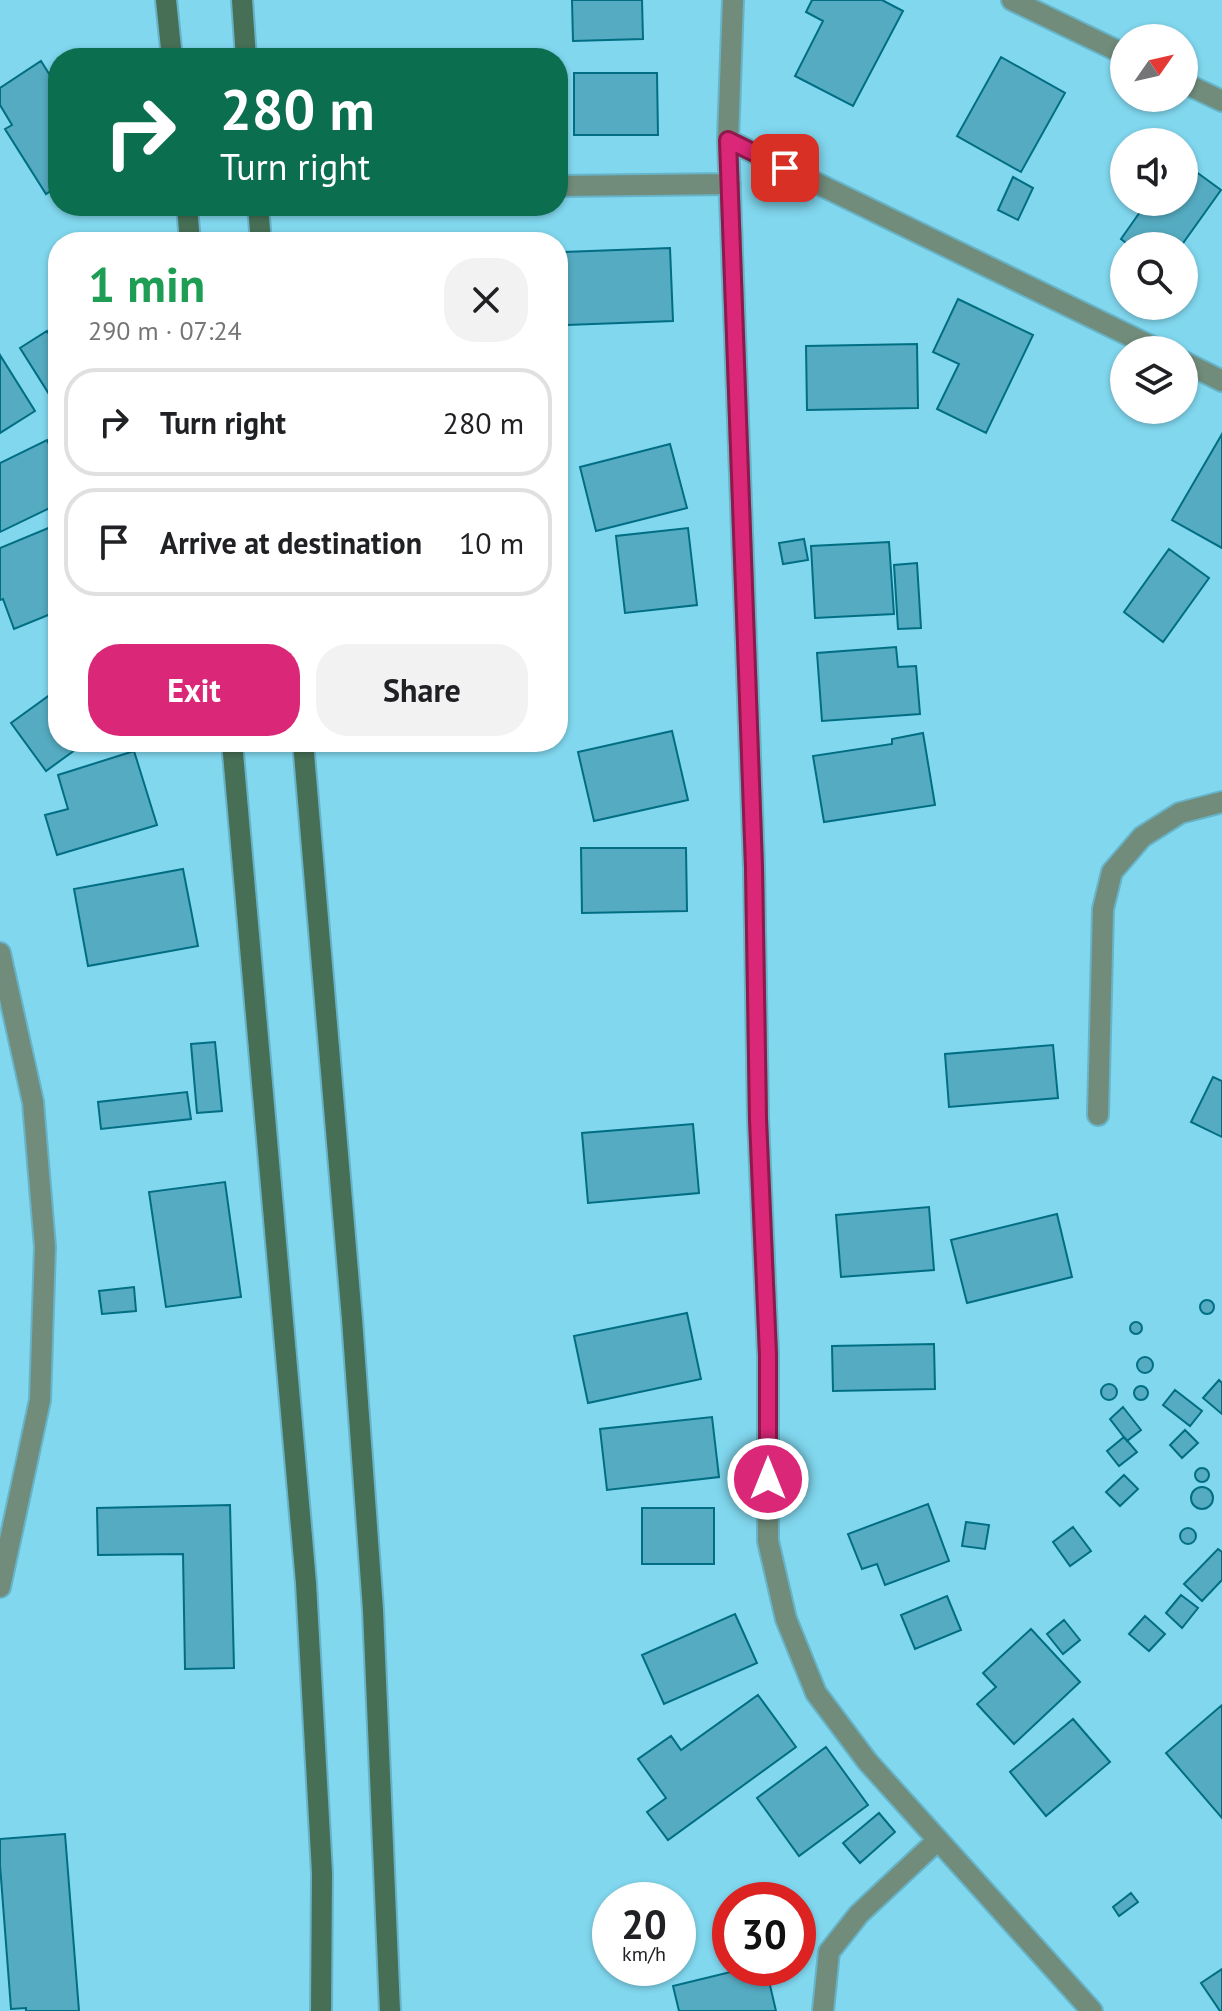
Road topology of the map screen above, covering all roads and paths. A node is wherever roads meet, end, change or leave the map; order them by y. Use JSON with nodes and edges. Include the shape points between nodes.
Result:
{"nodes":[{"id":1,"x":166,"y":0,"type":"edge"},
{"id":2,"x":242,"y":0,"type":"edge"},
{"id":3,"x":733,"y":0,"type":"edge"},
{"id":4,"x":1012,"y":0,"type":"edge"},
{"id":5,"x":1110,"y":47,"type":"edge"},
{"id":6,"x":171,"y":48,"type":"edge"},
{"id":7,"x":245,"y":48,"type":"edge"},
{"id":8,"x":1198,"y":90,"type":"edge"},
{"id":9,"x":1222,"y":101,"type":"edge"},
{"id":10,"x":728,"y":140,"type":"junction"},
{"id":11,"x":730,"y":184,"type":"junction"},
{"id":12,"x":568,"y":186,"type":"edge"},
{"id":13,"x":1130,"y":336,"type":"edge"},
{"id":14,"x":1198,"y":369,"type":"edge"},
{"id":15,"x":1222,"y":381,"type":"edge"},
{"id":16,"x":233,"y":752,"type":"edge"},
{"id":17,"x":304,"y":752,"type":"edge"},
{"id":18,"x":1222,"y":802,"type":"edge"},
{"id":19,"x":0,"y":953,"type":"edge"},
{"id":20,"x":1098,"y":1115,"type":"dead end"},
{"id":21,"x":0,"y":1587,"type":"edge"},
{"id":22,"x":938,"y":1840,"type":"junction"},
{"id":23,"x":321,"y":2011,"type":"edge"},
{"id":24,"x":390,"y":2011,"type":"edge"},
{"id":25,"x":823,"y":2011,"type":"edge"},
{"id":26,"x":1092,"y":2011,"type":"edge"}],
"edges":[{"from":1,"to":6,"type":"main road"},
{"from":2,"to":7,"type":"main road"},
{"from":3,"to":10,"type":"street"},
{"from":4,"to":5,"type":"street"},
{"from":8,"to":9,"type":"street"},
{"from":10,"to":11,"type":"street"},
{"from":10,"to":13,"type":"street"},
{"from":11,"to":12,"type":"street"},
{"from":11,"to":22,"type":"street","via":[[768,1355],[768,1541],[786,1619],[816,1693],[867,1761]]},
{"from":14,"to":15,"type":"street"},
{"from":16,"to":23,"type":"main road","via":[[306,1583],[322,1873]]},
{"from":17,"to":24,"type":"main road","via":[[373,1610]]},
{"from":18,"to":20,"type":"street","via":[[1180,813],[1142,837],[1112,872],[1103,909]]},
{"from":19,"to":21,"type":"street","via":[[33,1102],[45,1247],[40,1400]]},
{"from":22,"to":25,"type":"street","via":[[859,1914],[829,1952]]},
{"from":22,"to":26,"type":"street"}]}
